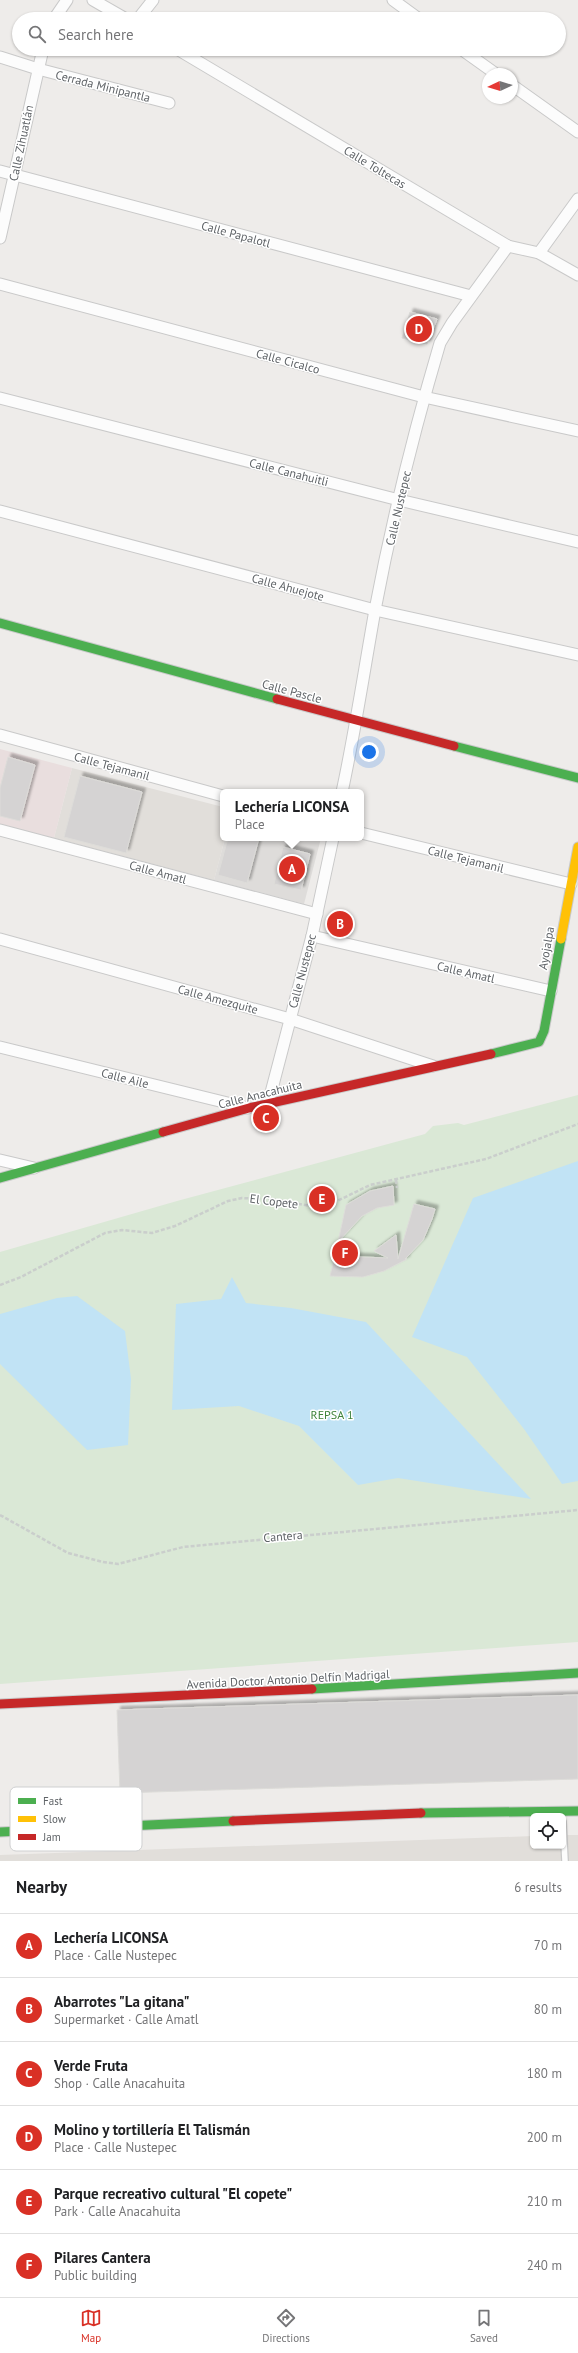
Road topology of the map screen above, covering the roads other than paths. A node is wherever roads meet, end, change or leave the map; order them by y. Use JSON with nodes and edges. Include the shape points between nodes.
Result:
{"nodes":[{"id":1,"x":67,"y":0,"type":"edge"},
{"id":2,"x":93,"y":0,"type":"edge"},
{"id":3,"x":153,"y":0,"type":"edge"},
{"id":4,"x":393,"y":0,"type":"edge"},
{"id":5,"x":59,"y":12,"type":"edge"},
{"id":6,"x":114,"y":12,"type":"edge"},
{"id":7,"x":144,"y":12,"type":"edge"},
{"id":8,"x":409,"y":12,"type":"edge"},
{"id":9,"x":41,"y":56,"type":"edge"},
{"id":10,"x":189,"y":56,"type":"edge"},
{"id":11,"x":471,"y":56,"type":"edge"},
{"id":12,"x":0,"y":57,"type":"edge"},
{"id":13,"x":488,"y":68,"type":"edge"},
{"id":14,"x":38,"y":69,"type":"junction"},
{"id":15,"x":518,"y":89,"type":"edge"},
{"id":16,"x":169,"y":103,"type":"dead end"},
{"id":17,"x":578,"y":132,"type":"edge"},
{"id":18,"x":0,"y":171,"type":"edge"},
{"id":19,"x":15,"y":176,"type":"junction"},
{"id":20,"x":578,"y":198,"type":"edge"},
{"id":21,"x":0,"y":238,"type":"edge"},
{"id":22,"x":508,"y":246,"type":"junction"},
{"id":23,"x":539,"y":253,"type":"junction"},
{"id":24,"x":578,"y":275,"type":"edge"},
{"id":25,"x":0,"y":284,"type":"edge"},
{"id":26,"x":471,"y":296,"type":"junction"},
{"id":27,"x":424,"y":397,"type":"junction"},
{"id":28,"x":0,"y":398,"type":"edge"},
{"id":29,"x":578,"y":431,"type":"edge"},
{"id":30,"x":399,"y":500,"type":"junction"},
{"id":31,"x":0,"y":511,"type":"edge"},
{"id":32,"x":578,"y":542,"type":"edge"},
{"id":33,"x":375,"y":610,"type":"junction"},
{"id":34,"x":0,"y":623,"type":"edge"},
{"id":35,"x":578,"y":655,"type":"edge"},
{"id":36,"x":357,"y":721,"type":"junction"},
{"id":37,"x":0,"y":735,"type":"edge"},
{"id":38,"x":578,"y":778,"type":"edge"},
{"id":39,"x":343,"y":789,"type":"edge"},
{"id":40,"x":220,"y":795,"type":"edge"},
{"id":41,"x":0,"y":830,"type":"edge"},
{"id":42,"x":364,"y":834,"type":"edge"},
{"id":43,"x":332,"y":841,"type":"edge"},
{"id":44,"x":578,"y":847,"type":"edge"},
{"id":45,"x":570,"y":884,"type":"junction"},
{"id":46,"x":572,"y":902,"type":"edge"},
{"id":47,"x":317,"y":914,"type":"junction"},
{"id":48,"x":312,"y":936,"type":"junction"},
{"id":49,"x":0,"y":940,"type":"edge"},
{"id":50,"x":550,"y":992,"type":"junction"},
{"id":51,"x":290,"y":1019,"type":"junction"},
{"id":52,"x":528,"y":1046,"type":"joint"},
{"id":53,"x":0,"y":1047,"type":"edge"},
{"id":54,"x":433,"y":1066,"type":"junction"},
{"id":55,"x":268,"y":1104,"type":"junction"},
{"id":56,"x":249,"y":1108,"type":"junction"},
{"id":57,"x":0,"y":1160,"type":"edge"},
{"id":58,"x":35,"y":1168,"type":"junction"},
{"id":59,"x":0,"y":1178,"type":"edge"},
{"id":60,"x":578,"y":1673,"type":"edge"},
{"id":61,"x":0,"y":1704,"type":"edge"},
{"id":62,"x":578,"y":1811,"type":"edge"},
{"id":63,"x":530,"y":1813,"type":"edge"},
{"id":64,"x":563,"y":1813,"type":"edge"},
{"id":65,"x":142,"y":1825,"type":"edge"},
{"id":66,"x":0,"y":1832,"type":"edge"},
{"id":67,"x":10,"y":1832,"type":"edge"},
{"id":68,"x":564,"y":1849,"type":"edge"},
{"id":69,"x":565,"y":1861,"type":"edge"}],
"edges":[{"from":1,"to":5,"type":"street"},
{"from":2,"to":6,"type":"street"},
{"from":3,"to":7,"type":"street"},
{"from":4,"to":8,"type":"street"},
{"from":9,"to":14,"type":"street","name":"Calle Zihuatlán"},
{"from":10,"to":22,"type":"street","name":"Calle Toltecas"},
{"from":11,"to":13,"type":"street"},
{"from":12,"to":14,"type":"street","name":"Cerrada Minipantla"},
{"from":14,"to":16,"type":"street","name":"Cerrada Minipantla"},
{"from":14,"to":19,"type":"street","name":"Calle Zihuatlán"},
{"from":15,"to":17,"type":"street"},
{"from":18,"to":19,"type":"street","name":"Calle Papalotl"},
{"from":19,"to":21,"type":"street","name":"Calle Zihuatlán"},
{"from":19,"to":26,"type":"street","name":"Calle Papalotl"},
{"from":20,"to":23,"type":"street"},
{"from":22,"to":23,"type":"street","name":"Calle Toltecas"},
{"from":22,"to":26,"type":"street","name":"Calle Nustepec"},
{"from":23,"to":24,"type":"street","name":"Calle Toltecas"},
{"from":25,"to":27,"type":"street","name":"Calle Cicalco"},
{"from":26,"to":27,"type":"street","name":"Calle Nustepec","via":[[440,343]]},
{"from":27,"to":29,"type":"street","name":"Calle Cicalco"},
{"from":27,"to":30,"type":"street","name":"Calle Nustepec"},
{"from":28,"to":30,"type":"street","name":"Calle Canahuitli"},
{"from":30,"to":32,"type":"street","name":"Calle Canahuitli"},
{"from":30,"to":33,"type":"street","name":"Calle Nustepec"},
{"from":31,"to":33,"type":"street","name":"Calle Ahuejote"},
{"from":33,"to":35,"type":"street","name":"Calle Ahuejote"},
{"from":33,"to":36,"type":"street","name":"Calle Nustepec"},
{"from":34,"to":36,"type":"street","name":"Calle Pascle"},
{"from":36,"to":38,"type":"street","name":"Calle Pascle"},
{"from":36,"to":39,"type":"street","name":"Calle Nustepec"},
{"from":37,"to":40,"type":"street","name":"Calle Tejamanil"},
{"from":41,"to":47,"type":"street","name":"Calle Amatl"},
{"from":42,"to":45,"type":"street","name":"Calle Tejamanil"},
{"from":43,"to":47,"type":"street","name":"Calle Nustepec"},
{"from":44,"to":45,"type":"street","name":"Ayojalpa"},
{"from":45,"to":46,"type":"street","name":"Ayojalpa"},
{"from":46,"to":50,"type":"street","name":"Ayojalpa"},
{"from":47,"to":48,"type":"street","name":"Calle Nustepec"},
{"from":48,"to":50,"type":"street","name":"Calle Amatl"},
{"from":48,"to":51,"type":"street","name":"Calle Nustepec"},
{"from":49,"to":51,"type":"street","name":"Calle Amezquite"},
{"from":50,"to":52,"type":"street","name":"Ayojalpa","via":[[544,1032],[539,1042]]},
{"from":51,"to":54,"type":"street","name":"Calle Amezquite"},
{"from":51,"to":55,"type":"street","name":"Calle Nustepec"},
{"from":52,"to":54,"type":"street","name":"Calle Anacahuita"},
{"from":53,"to":56,"type":"street","name":"Calle Aile"},
{"from":54,"to":55,"type":"street","name":"Calle Anacahuita"},
{"from":55,"to":56,"type":"street","name":"Calle Anacahuita"},
{"from":56,"to":58,"type":"street","name":"Calle Anacahuita"},
{"from":57,"to":58,"type":"street"},
{"from":58,"to":59,"type":"street","name":"Calle Anacahuita"},
{"from":60,"to":61,"type":"street","name":"Avenida Doctor Antonio Delfín Madrigal"},
{"from":62,"to":64,"type":"street"},
{"from":63,"to":65,"type":"street","via":[[376,1814]]},
{"from":66,"to":67,"type":"street"},
{"from":68,"to":69,"type":"lane"}]}
